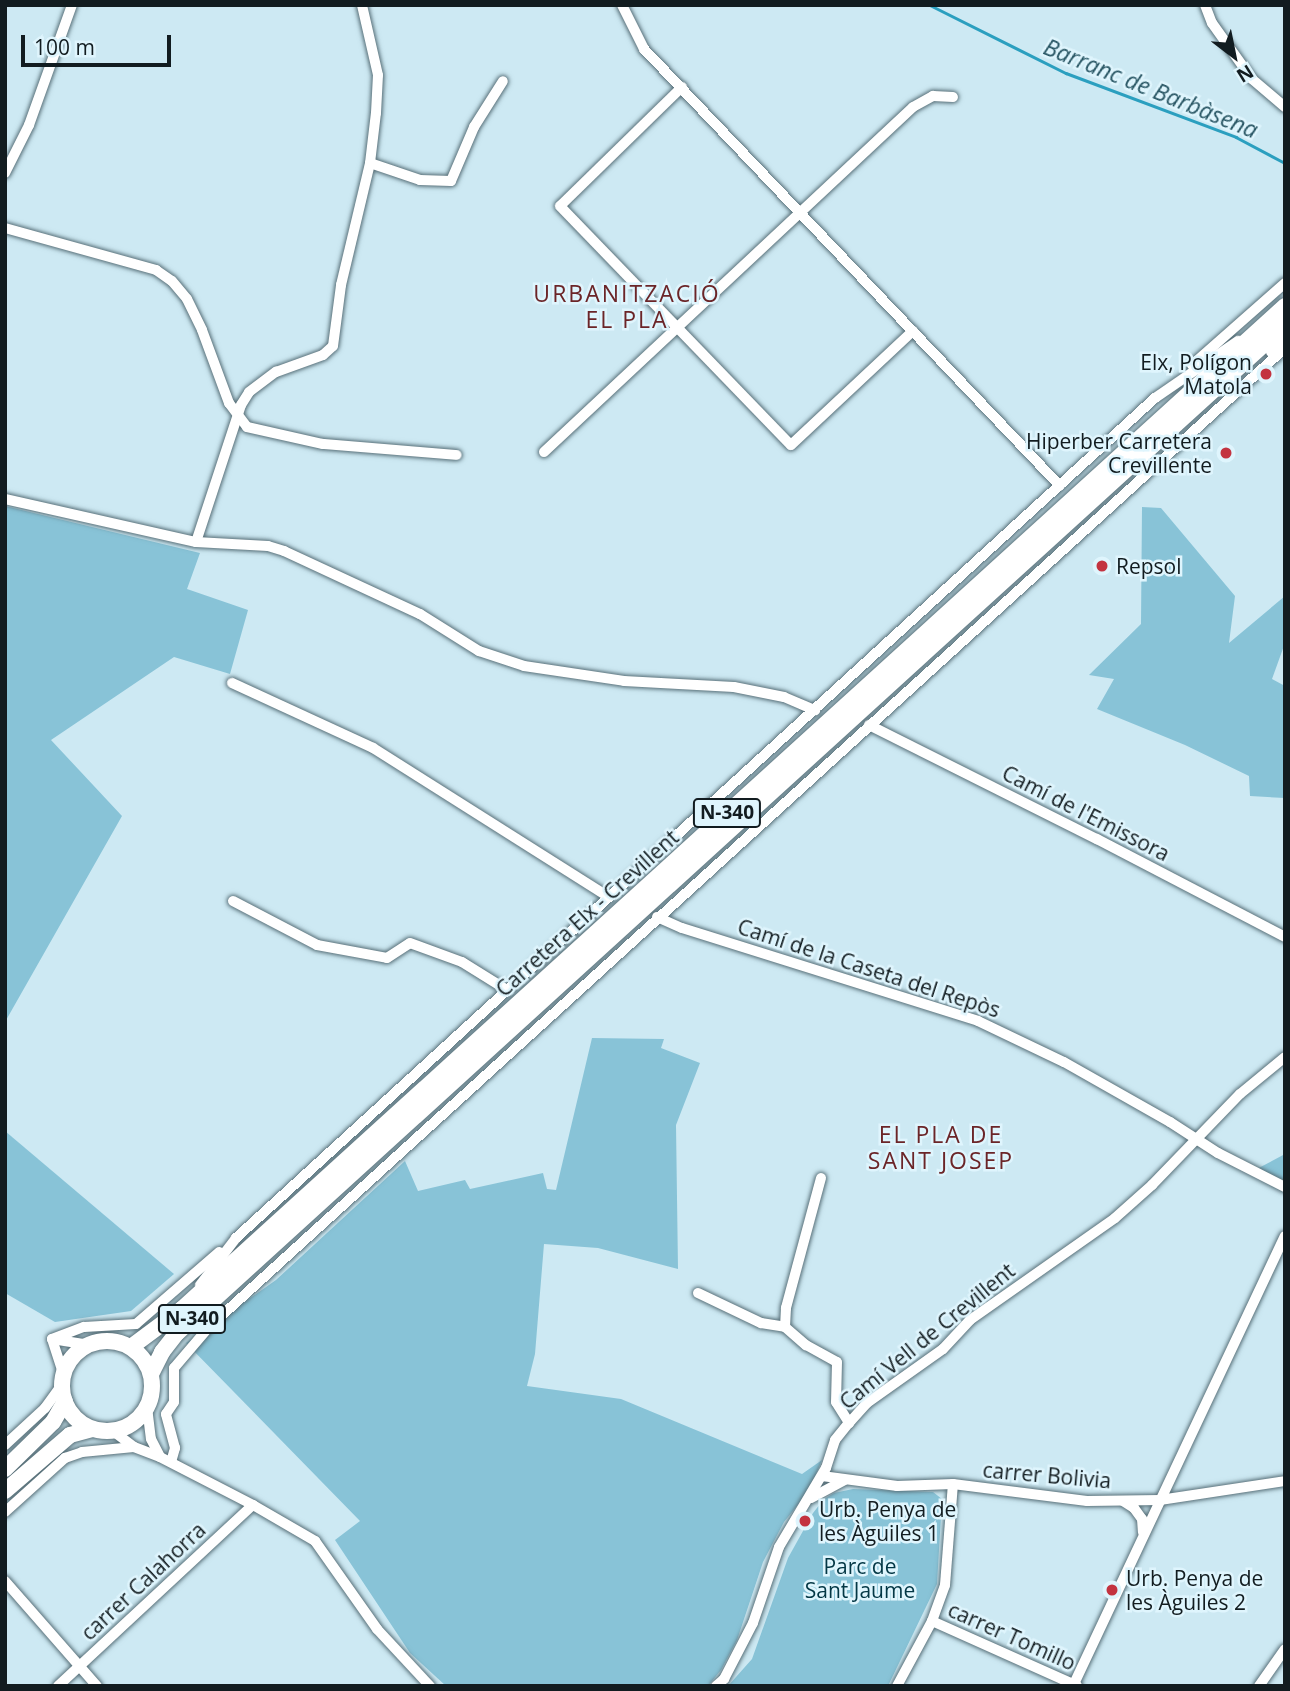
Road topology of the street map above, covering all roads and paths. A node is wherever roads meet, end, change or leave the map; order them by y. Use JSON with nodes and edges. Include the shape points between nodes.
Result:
{"nodes":[{"id":1,"x":72,"y":5,"type":"edge"},
{"id":2,"x":362,"y":5,"type":"edge"},
{"id":3,"x":622,"y":5,"type":"edge"},
{"id":4,"x":1205,"y":5,"type":"edge"},
{"id":5,"x":503,"y":81,"type":"dead end"},
{"id":6,"x":682,"y":87,"type":"junction"},
{"id":7,"x":953,"y":97,"type":"dead end"},
{"id":8,"x":1285,"y":107,"type":"edge"},
{"id":9,"x":370,"y":163,"type":"junction"},
{"id":10,"x":5,"y":173,"type":"edge"},
{"id":11,"x":799,"y":211,"type":"junction"},
{"id":12,"x":5,"y":228,"type":"edge"},
{"id":13,"x":1285,"y":283,"type":"edge"},
{"id":14,"x":1285,"y":306,"type":"edge"},
{"id":15,"x":1278,"y":321,"type":"edge"},
{"id":16,"x":676,"y":325,"type":"junction"},
{"id":17,"x":913,"y":331,"type":"junction"},
{"id":18,"x":1285,"y":336,"type":"edge"},
{"id":19,"x":1285,"y":348,"type":"edge"},
{"id":20,"x":1245,"y":384,"type":"junction"},
{"id":21,"x":1155,"y":398,"type":"junction"},
{"id":22,"x":238,"y":417,"type":"junction"},
{"id":23,"x":544,"y":452,"type":"dead end"},
{"id":24,"x":457,"y":455,"type":"dead end"},
{"id":25,"x":1060,"y":486,"type":"junction"},
{"id":26,"x":5,"y":499,"type":"edge"},
{"id":27,"x":196,"y":542,"type":"junction"},
{"id":28,"x":232,"y":683,"type":"dead end"},
{"id":29,"x":815,"y":710,"type":"junction"},
{"id":30,"x":869,"y":725,"type":"junction"},
{"id":31,"x":609,"y":897,"type":"junction"},
{"id":32,"x":233,"y":901,"type":"dead end"},
{"id":33,"x":657,"y":917,"type":"junction"},
{"id":34,"x":1285,"y":937,"type":"edge"},
{"id":35,"x":507,"y":990,"type":"junction"},
{"id":36,"x":1285,"y":1057,"type":"edge"},
{"id":37,"x":1196,"y":1139,"type":"junction"},
{"id":38,"x":821,"y":1178,"type":"dead end"},
{"id":39,"x":1285,"y":1187,"type":"edge"},
{"id":40,"x":324,"y":1220,"type":"junction"},
{"id":41,"x":1285,"y":1236,"type":"edge"},
{"id":42,"x":236,"y":1237,"type":"junction"},
{"id":43,"x":243,"y":1273,"type":"junction"},
{"id":44,"x":698,"y":1293,"type":"dead end"},
{"id":45,"x":182,"y":1309,"type":"junction"},
{"id":46,"x":785,"y":1327,"type":"junction"},
{"id":47,"x":52,"y":1339,"type":"junction"},
{"id":48,"x":90,"y":1345,"type":"junction"},
{"id":49,"x":131,"y":1348,"type":"junction"},
{"id":50,"x":151,"y":1374,"type":"junction"},
{"id":51,"x":64,"y":1387,"type":"junction"},
{"id":52,"x":147,"y":1407,"type":"junction"},
{"id":53,"x":849,"y":1423,"type":"junction"},
{"id":54,"x":92,"y":1429,"type":"junction"},
{"id":55,"x":113,"y":1431,"type":"junction"},
{"id":56,"x":5,"y":1445,"type":"edge"},
{"id":57,"x":134,"y":1447,"type":"junction"},
{"id":58,"x":165,"y":1460,"type":"junction"},
{"id":59,"x":5,"y":1469,"type":"edge"},
{"id":60,"x":822,"y":1476,"type":"junction"},
{"id":61,"x":847,"y":1479,"type":"junction"},
{"id":62,"x":1285,"y":1481,"type":"edge"},
{"id":63,"x":953,"y":1484,"type":"junction"},
{"id":64,"x":5,"y":1491,"type":"edge"},
{"id":65,"x":810,"y":1498,"type":"junction"},
{"id":66,"x":1160,"y":1500,"type":"junction"},
{"id":67,"x":1122,"y":1501,"type":"junction"},
{"id":68,"x":253,"y":1505,"type":"junction"},
{"id":69,"x":5,"y":1512,"type":"edge"},
{"id":70,"x":1143,"y":1532,"type":"junction"},
{"id":71,"x":5,"y":1581,"type":"edge"},
{"id":72,"x":932,"y":1621,"type":"junction"},
{"id":73,"x":1285,"y":1649,"type":"edge"},
{"id":74,"x":79,"y":1666,"type":"junction"},
{"id":75,"x":1075,"y":1685,"type":"edge"},
{"id":76,"x":58,"y":1686,"type":"edge"},
{"id":77,"x":97,"y":1686,"type":"edge"},
{"id":78,"x":430,"y":1686,"type":"edge"},
{"id":79,"x":716,"y":1686,"type":"edge"},
{"id":80,"x":897,"y":1686,"type":"edge"},
{"id":81,"x":1259,"y":1686,"type":"edge"}],
"edges":[{"from":1,"to":10,"type":"street","via":[[29,125]]},
{"from":2,"to":9,"type":"street","via":[[378,75]]},
{"from":3,"to":6,"type":"street","via":[[644,49]]},
{"from":4,"to":8,"type":"street","via":[[1212,23],[1252,79]]},
{"from":5,"to":9,"type":"street","via":[[474,127],[451,181],[420,180]]},
{"from":6,"to":11,"type":"street"},
{"from":6,"to":16,"type":"street","via":[[560,206]]},
{"from":7,"to":11,"type":"street","via":[[933,96],[914,107]]},
{"from":9,"to":22,"type":"street","via":[[347,251],[333,346],[324,355],[262,380],[249,392]]},
{"from":11,"to":16,"type":"street"},
{"from":11,"to":17,"type":"street"},
{"from":12,"to":22,"type":"street","via":[[156,270],[172,281],[187,299]]},
{"from":13,"to":21,"type":"street"},
{"from":14,"to":15,"type":"highway","name":"Carretera Elx - Crevillent","number":"N-340"},
{"from":15,"to":21,"type":"street"},
{"from":15,"to":43,"type":"highway","name":"Carretera Elx - Crevillent","number":"N-340"},
{"from":15,"to":45,"type":"highway","name":"Carretera Elx - Crevillent","number":"N-340"},
{"from":16,"to":17,"type":"street","via":[[791,445]]},
{"from":16,"to":23,"type":"street"},
{"from":17,"to":25,"type":"street"},
{"from":18,"to":20,"type":"street"},
{"from":19,"to":20,"type":"street"},
{"from":20,"to":30,"type":"street"},
{"from":21,"to":25,"type":"street"},
{"from":22,"to":24,"type":"street","via":[[247,427],[262,432],[323,444]]},
{"from":22,"to":27,"type":"street"},
{"from":25,"to":29,"type":"street"},
{"from":26,"to":27,"type":"street"},
{"from":27,"to":29,"type":"street","via":[[284,551],[420,614],[479,651],[524,666],[624,681],[734,687],[785,697]]},
{"from":28,"to":31,"type":"street","via":[[373,748]]},
{"from":29,"to":31,"type":"street"},
{"from":30,"to":33,"type":"street"},
{"from":30,"to":34,"type":"street","name":"Camí de l'Emissora"},
{"from":31,"to":35,"type":"street"},
{"from":32,"to":35,"type":"street","via":[[317,945],[387,958],[410,943],[462,962]]},
{"from":33,"to":37,"type":"street","name":"Camí de la Caseta del Repòs","via":[[978,1021],[1064,1062]]},
{"from":33,"to":40,"type":"street"},
{"from":35,"to":42,"type":"street"},
{"from":36,"to":37,"type":"street","name":"Camí Vell de Crevillent"},
{"from":37,"to":39,"type":"street","name":"Camí de la Caseta del Repòs"},
{"from":37,"to":53,"type":"street","name":"Camí Vell de Crevillent","via":[[1115,1218],[970,1320],[943,1349],[867,1403]]},
{"from":38,"to":46,"type":"street"},
{"from":40,"to":43,"type":"street"},
{"from":40,"to":58,"type":"street","via":[[208,1328],[174,1368],[174,1402],[166,1414],[175,1448]]},
{"from":41,"to":66,"type":"street"},
{"from":42,"to":45,"type":"street"},
{"from":42,"to":47,"type":"street","via":[[136,1324],[84,1327]]},
{"from":43,"to":50,"type":"highway","name":"Carretera Elx - Crevillent","number":"N-340","via":[[177,1332]]},
{"from":44,"to":46,"type":"street","via":[[761,1323]]},
{"from":45,"to":49,"type":"highway","name":"Carretera Elx - Crevillent","number":"N-340"},
{"from":46,"to":53,"type":"street","via":[[836,1362],[836,1402]]},
{"from":47,"to":48,"type":"street"},
{"from":47,"to":51,"type":"street"},
{"from":48,"to":49,"type":"highway","number":"N-340","via":[[107,1341]]},
{"from":48,"to":51,"type":"highway","via":[[73,1357]]},
{"from":49,"to":50,"type":"highway","number":"N-340"},
{"from":50,"to":52,"type":"highway","number":"N-340","via":[[153,1388]]},
{"from":51,"to":54,"type":"highway","via":[[78,1420]]},
{"from":51,"to":56,"type":"street"},
{"from":51,"to":59,"type":"highway","via":[[53,1422]]},
{"from":52,"to":55,"type":"highway","via":[[129,1426]]},
{"from":52,"to":58,"type":"street","via":[[151,1439]]},
{"from":53,"to":60,"type":"street","name":"Camí Vell de Crevillent","via":[[835,1440]]},
{"from":54,"to":55,"type":"highway"},
{"from":54,"to":64,"type":"highway","via":[[70,1435]]},
{"from":55,"to":57,"type":"street"},
{"from":57,"to":58,"type":"street"},
{"from":57,"to":69,"type":"street","via":[[82,1451],[65,1458]]},
{"from":58,"to":68,"type":"street"},
{"from":60,"to":61,"type":"street","name":"carrer Bolivia"},
{"from":60,"to":65,"type":"street","name":"Camí Vell de Crevillent"},
{"from":61,"to":63,"type":"street","name":"carrer Bolivia","via":[[897,1486]]},
{"from":61,"to":65,"type":"street"},
{"from":62,"to":66,"type":"street","name":"carrer Bolivia"},
{"from":63,"to":67,"type":"street","name":"carrer Bolivia","via":[[1087,1501]]},
{"from":63,"to":72,"type":"street","via":[[945,1585]]},
{"from":65,"to":79,"type":"street","name":"Camí Vell de Crevillent","via":[[779,1547],[753,1623]]},
{"from":66,"to":67,"type":"street","name":"carrer Bolivia"},
{"from":66,"to":70,"type":"street"},
{"from":67,"to":70,"type":"street","via":[[1142,1519]]},
{"from":68,"to":74,"type":"street","name":"carrer Calahorra"},
{"from":68,"to":78,"type":"street","via":[[315,1541],[377,1629]]},
{"from":70,"to":75,"type":"street"},
{"from":71,"to":74,"type":"street"},
{"from":72,"to":75,"type":"street","name":"carrer Tomillo"},
{"from":72,"to":80,"type":"street"},
{"from":73,"to":81,"type":"street"},
{"from":74,"to":76,"type":"street","name":"carrer Calahorra"},
{"from":74,"to":77,"type":"street"}]}
